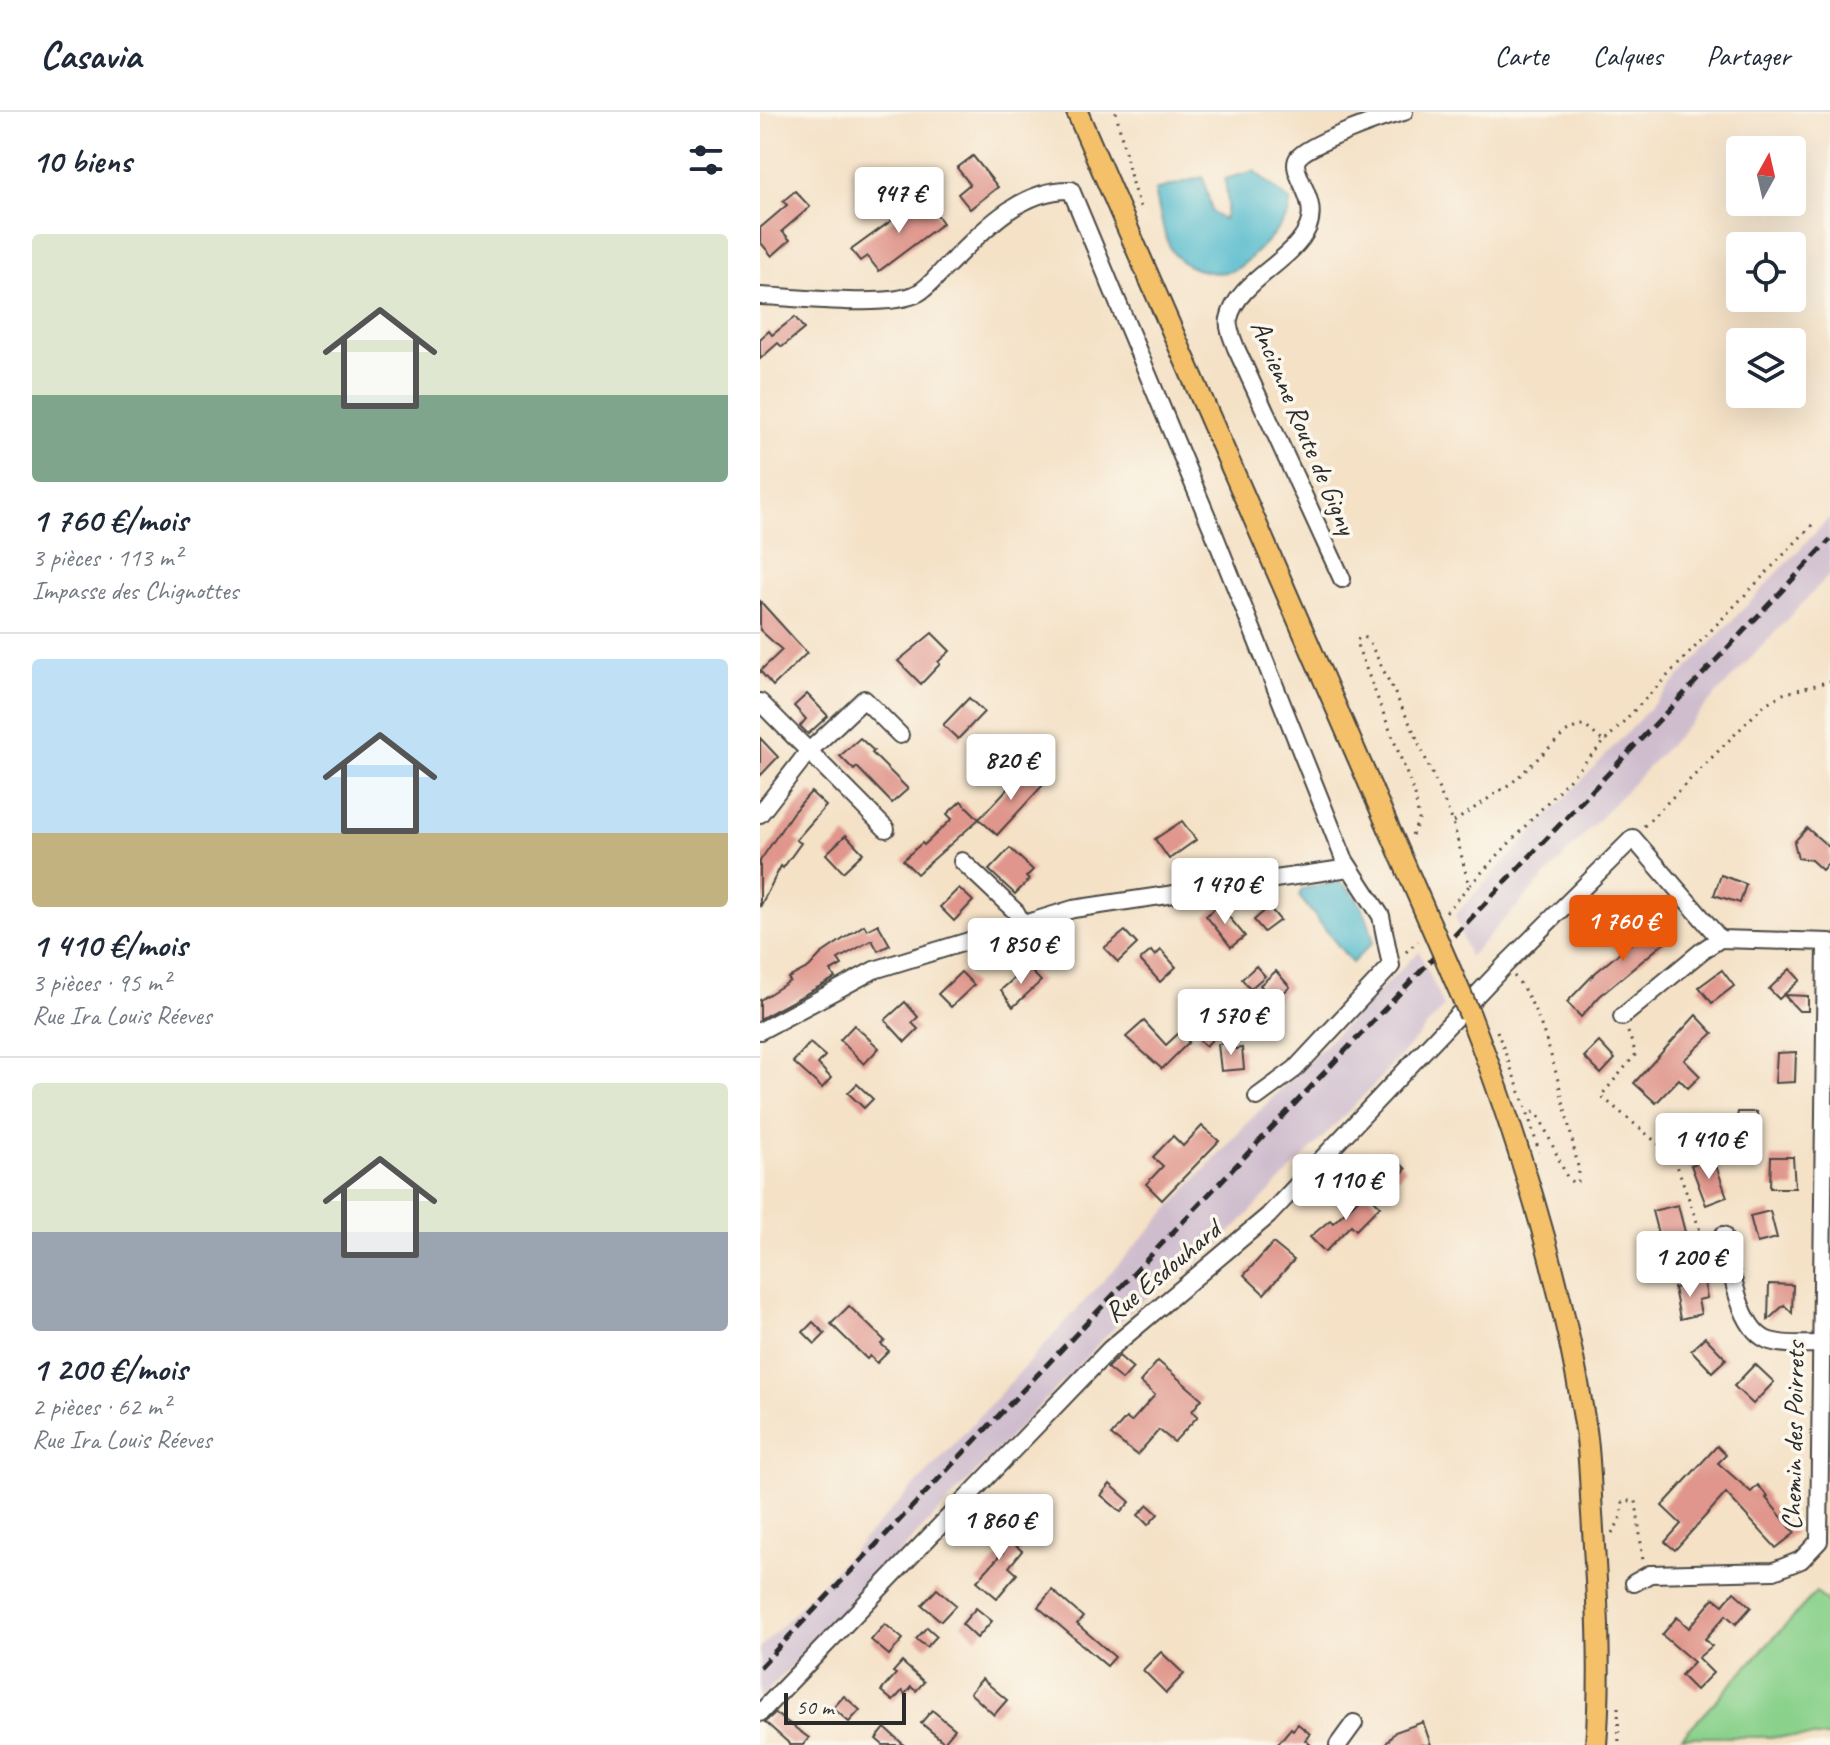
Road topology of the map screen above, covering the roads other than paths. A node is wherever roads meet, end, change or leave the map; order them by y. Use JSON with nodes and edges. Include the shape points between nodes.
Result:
{"nodes":[{"id":1,"x":1077,"y":112,"type":"edge"},
{"id":2,"x":1404,"y":112,"type":"edge"},
{"id":3,"x":760,"y":296,"type":"edge"},
{"id":4,"x":1342,"y":579,"type":"dead end"},
{"id":5,"x":760,"y":702,"type":"edge"},
{"id":6,"x":900,"y":735,"type":"dead end"},
{"id":7,"x":808,"y":752,"type":"junction"},
{"id":8,"x":760,"y":814,"type":"edge"},
{"id":9,"x":886,"y":829,"type":"dead end"},
{"id":10,"x":962,"y":861,"type":"dead end"},
{"id":11,"x":1349,"y":868,"type":"junction"},
{"id":12,"x":1023,"y":925,"type":"junction"},
{"id":13,"x":1720,"y":939,"type":"junction"},
{"id":14,"x":1828,"y":942,"type":"edge"},
{"id":15,"x":1622,"y":1017,"type":"road end"},
{"id":16,"x":760,"y":1031,"type":"edge"},
{"id":17,"x":1257,"y":1097,"type":"dead end"},
{"id":18,"x":1723,"y":1235,"type":"road end"},
{"id":19,"x":1821,"y":1344,"type":"junction"},
{"id":20,"x":1825,"y":1541,"type":"edge"},
{"id":21,"x":1638,"y":1580,"type":"road end"},
{"id":22,"x":760,"y":1713,"type":"edge"},
{"id":23,"x":1354,"y":1723,"type":"dead end"},
{"id":24,"x":1338,"y":1745,"type":"edge"},
{"id":25,"x":1596,"y":1745,"type":"edge"}],
"edges":[{"from":1,"to":25,"type":"main road","bridge":true,"via":[[1470,1015],[1507,1116],[1533,1198],[1585,1425],[1598,1594]]},
{"from":2,"to":4,"type":"street","name":"Ancienne Route de Gigny","via":[[1300,154],[1297,172],[1312,204],[1308,227],[1236,300],[1228,321]]},
{"from":3,"to":11,"type":"street","via":[[882,301],[918,294],[993,222],[1038,195],[1071,190]]},
{"from":5,"to":7,"type":"street"},
{"from":6,"to":7,"type":"street","via":[[864,699]]},
{"from":7,"to":8,"type":"street"},
{"from":7,"to":9,"type":"street"},
{"from":10,"to":12,"type":"street"},
{"from":11,"to":12,"type":"street","via":[[1073,909]]},
{"from":11,"to":17,"type":"street","via":[[1381,916],[1391,966],[1295,1069]]},
{"from":12,"to":16,"type":"street","via":[[874,970]]},
{"from":13,"to":14,"type":"street"},
{"from":13,"to":15,"type":"street"},
{"from":13,"to":22,"type":"street","name":"Rue Esdouhard","via":[[1633,838],[1268,1216],[1110,1349]]},
{"from":14,"to":19,"type":"street","name":"Chemin des Poirrets"},
{"from":18,"to":19,"type":"street","via":[[1744,1315],[1757,1334],[1780,1344]]},
{"from":19,"to":20,"type":"street","name":"Chemin des Poirrets"},
{"from":20,"to":21,"type":"street","name":"Chemin des Poirrets","via":[[1801,1560],[1774,1571],[1675,1572]]},
{"from":23,"to":24,"type":"street"}]}
